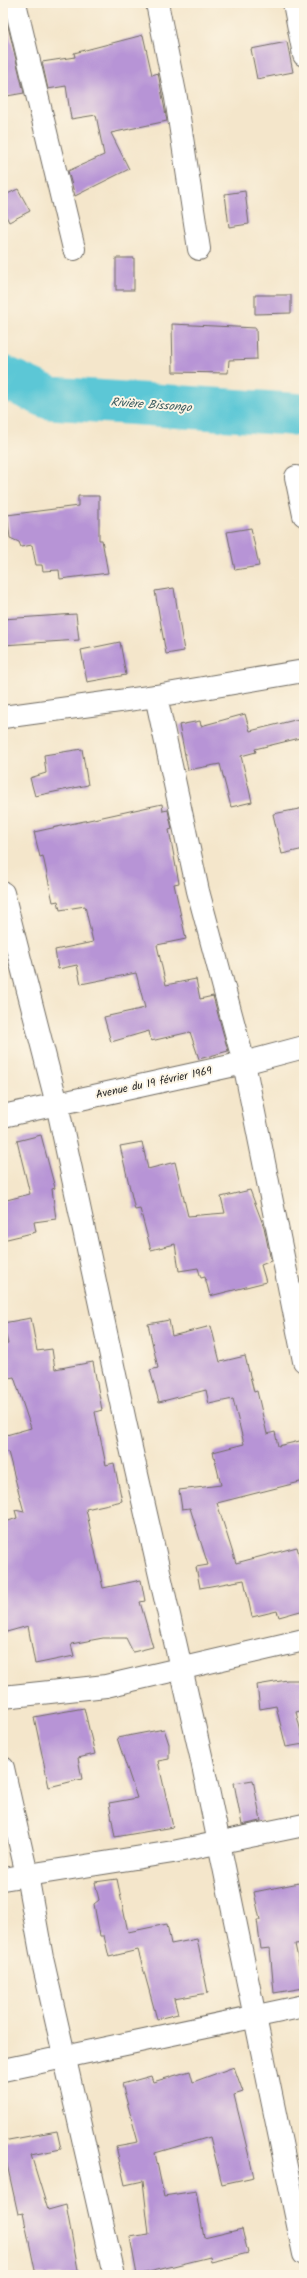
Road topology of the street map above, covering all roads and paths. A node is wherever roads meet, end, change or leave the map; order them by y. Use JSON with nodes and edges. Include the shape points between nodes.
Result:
{"nodes":[{"id":1,"x":15,"y":3,"type":"edge"},
{"id":2,"x":157,"y":3,"type":"edge"},
{"id":3,"x":294,"y":3,"type":"edge"},
{"id":4,"x":304,"y":55,"type":"edge"},
{"id":5,"x":74,"y":249,"type":"dead end"},
{"id":6,"x":199,"y":249,"type":"dead end"},
{"id":7,"x":296,"y":476,"type":"dead end"},
{"id":8,"x":304,"y":515,"type":"edge"},
{"id":9,"x":304,"y":671,"type":"edge"},
{"id":10,"x":156,"y":696,"type":"junction"},
{"id":11,"x":3,"y":717,"type":"edge"},
{"id":12,"x":3,"y":893,"type":"edge"},
{"id":13,"x":304,"y":1047,"type":"edge"},
{"id":14,"x":244,"y":1063,"type":"junction"},
{"id":15,"x":57,"y":1104,"type":"junction"},
{"id":16,"x":3,"y":1116,"type":"edge"},
{"id":17,"x":304,"y":1361,"type":"edge"},
{"id":18,"x":304,"y":1640,"type":"edge"},
{"id":19,"x":181,"y":1668,"type":"junction"},
{"id":20,"x":3,"y":1697,"type":"edge"},
{"id":21,"x":3,"y":1768,"type":"edge"},
{"id":22,"x":304,"y":1825,"type":"edge"},
{"id":23,"x":219,"y":1842,"type":"junction"},
{"id":24,"x":27,"y":1875,"type":"junction"},
{"id":25,"x":3,"y":1879,"type":"edge"},
{"id":26,"x":304,"y":2006,"type":"edge"},
{"id":27,"x":254,"y":2018,"type":"junction"},
{"id":28,"x":64,"y":2057,"type":"junction"},
{"id":29,"x":3,"y":2070,"type":"edge"},
{"id":30,"x":304,"y":2254,"type":"edge"},
{"id":31,"x":114,"y":2275,"type":"edge"}],
"edges":[{"from":1,"to":5,"type":"street"},
{"from":2,"to":6,"type":"street","via":[[176,98]]},
{"from":3,"to":4,"type":"street"},
{"from":7,"to":8,"type":"street"},
{"from":9,"to":10,"type":"street"},
{"from":10,"to":11,"type":"street"},
{"from":10,"to":14,"type":"street","via":[[198,891]]},
{"from":12,"to":15,"type":"street"},
{"from":13,"to":14,"type":"street","name":"Avenue du 19 février 1969"},
{"from":14,"to":15,"type":"street","name":"Avenue du 19 février 1969"},
{"from":14,"to":17,"type":"street"},
{"from":15,"to":16,"type":"street","name":"Avenue du 19 février 1969"},
{"from":15,"to":19,"type":"street"},
{"from":18,"to":19,"type":"street"},
{"from":19,"to":20,"type":"street","via":[[106,1686]]},
{"from":19,"to":23,"type":"street"},
{"from":21,"to":24,"type":"street"},
{"from":22,"to":23,"type":"street"},
{"from":23,"to":24,"type":"street"},
{"from":23,"to":27,"type":"street"},
{"from":24,"to":25,"type":"street"},
{"from":24,"to":28,"type":"street"},
{"from":26,"to":27,"type":"street"},
{"from":27,"to":28,"type":"street"},
{"from":27,"to":30,"type":"street"},
{"from":28,"to":29,"type":"street"},
{"from":28,"to":31,"type":"street"}]}
